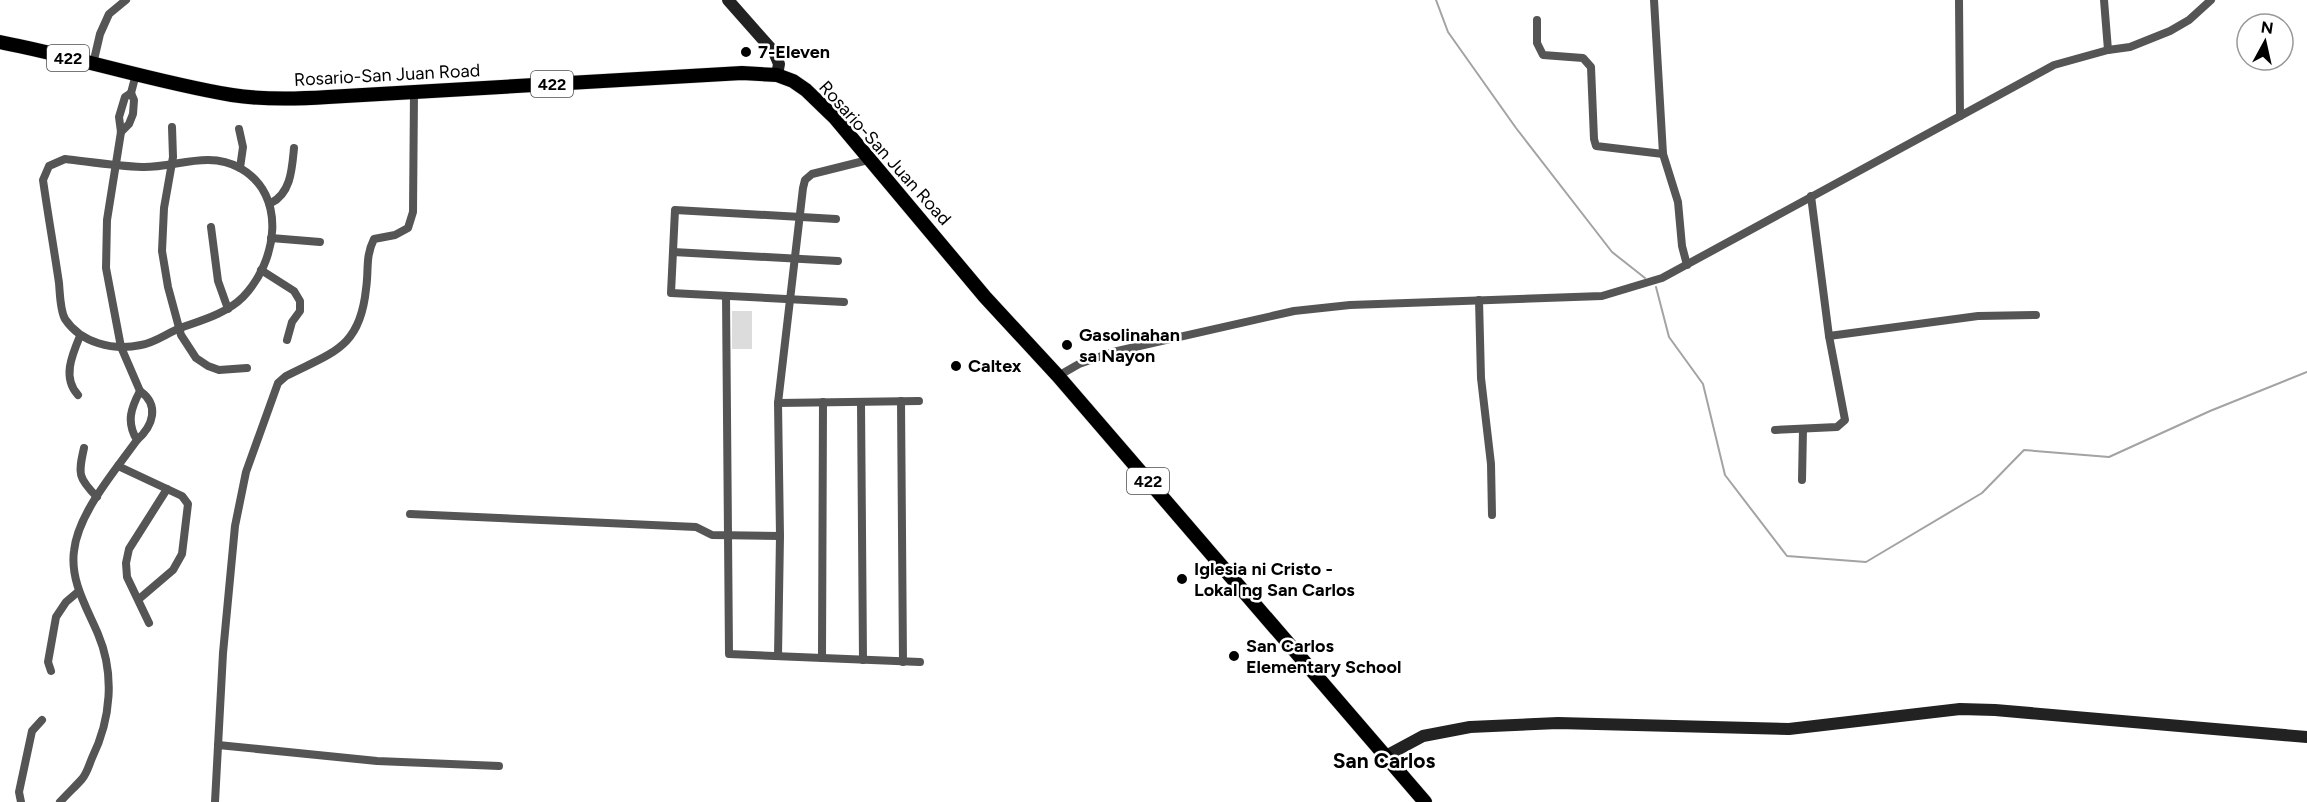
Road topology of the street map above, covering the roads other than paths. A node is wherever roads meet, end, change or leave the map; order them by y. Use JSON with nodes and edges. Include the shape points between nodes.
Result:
{"nodes":[{"id":1,"x":126,"y":0,"type":"edge"},
{"id":2,"x":728,"y":0,"type":"edge"},
{"id":3,"x":1654,"y":0,"type":"edge"},
{"id":4,"x":1959,"y":0,"type":"edge"},
{"id":5,"x":2104,"y":0,"type":"edge"},
{"id":6,"x":2211,"y":0,"type":"edge"},
{"id":7,"x":1537,"y":20,"type":"dead end"},
{"id":8,"x":0,"y":42,"type":"edge"},
{"id":9,"x":2108,"y":50,"type":"junction"},
{"id":10,"x":93,"y":64,"type":"junction"},
{"id":11,"x":136,"y":74,"type":"junction"},
{"id":12,"x":777,"y":75,"type":"junction"},
{"id":13,"x":131,"y":93,"type":"junction"},
{"id":14,"x":414,"y":93,"type":"junction"},
{"id":15,"x":1960,"y":116,"type":"junction"},
{"id":16,"x":172,"y":127,"type":"dead end"},
{"id":17,"x":239,"y":129,"type":"dead end"},
{"id":18,"x":121,"y":132,"type":"junction"},
{"id":19,"x":294,"y":148,"type":"dead end"},
{"id":20,"x":1663,"y":154,"type":"junction"},
{"id":21,"x":872,"y":159,"type":"junction"},
{"id":22,"x":116,"y":164,"type":"junction"},
{"id":23,"x":171,"y":164,"type":"junction"},
{"id":24,"x":240,"y":168,"type":"junction"},
{"id":25,"x":1811,"y":196,"type":"junction"},
{"id":26,"x":271,"y":203,"type":"junction"},
{"id":27,"x":800,"y":217,"type":"junction"},
{"id":28,"x":836,"y":219,"type":"dead end"},
{"id":29,"x":211,"y":227,"type":"dead end"},
{"id":30,"x":271,"y":238,"type":"junction"},
{"id":31,"x":320,"y":242,"type":"dead end"},
{"id":32,"x":673,"y":252,"type":"junction"},
{"id":33,"x":795,"y":259,"type":"junction"},
{"id":34,"x":838,"y":261,"type":"dead end"},
{"id":35,"x":1687,"y":265,"type":"junction"},
{"id":36,"x":261,"y":270,"type":"junction"},
{"id":37,"x":726,"y":296,"type":"junction"},
{"id":38,"x":790,"y":299,"type":"junction"},
{"id":39,"x":1479,"y":300,"type":"junction"},
{"id":40,"x":844,"y":302,"type":"dead end"},
{"id":41,"x":228,"y":309,"type":"junction"},
{"id":42,"x":2036,"y":315,"type":"dead end"},
{"id":43,"x":179,"y":328,"type":"junction"},
{"id":44,"x":81,"y":336,"type":"junction"},
{"id":45,"x":1829,"y":336,"type":"junction"},
{"id":46,"x":287,"y":340,"type":"dead end"},
{"id":47,"x":121,"y":347,"type":"junction"},
{"id":48,"x":247,"y":368,"type":"dead end"},
{"id":49,"x":1058,"y":376,"type":"junction"},
{"id":50,"x":140,"y":391,"type":"junction"},
{"id":51,"x":78,"y":395,"type":"dead end"},
{"id":52,"x":901,"y":401,"type":"junction"},
{"id":53,"x":919,"y":401,"type":"dead end"},
{"id":54,"x":823,"y":402,"type":"junction"},
{"id":55,"x":861,"y":402,"type":"junction"},
{"id":56,"x":778,"y":403,"type":"junction"},
{"id":57,"x":1803,"y":429,"type":"junction"},
{"id":58,"x":1775,"y":430,"type":"dead end"},
{"id":59,"x":136,"y":440,"type":"junction"},
{"id":60,"x":84,"y":448,"type":"dead end"},
{"id":61,"x":118,"y":466,"type":"junction"},
{"id":62,"x":1802,"y":480,"type":"dead end"},
{"id":63,"x":167,"y":489,"type":"junction"},
{"id":64,"x":97,"y":497,"type":"junction"},
{"id":65,"x":410,"y":514,"type":"dead end"},
{"id":66,"x":1492,"y":515,"type":"dead end"},
{"id":67,"x":728,"y":536,"type":"junction"},
{"id":68,"x":780,"y":536,"type":"junction"},
{"id":69,"x":79,"y":591,"type":"junction"},
{"id":70,"x":139,"y":599,"type":"junction"},
{"id":71,"x":149,"y":623,"type":"dead end"},
{"id":72,"x":778,"y":656,"type":"junction"},
{"id":73,"x":822,"y":658,"type":"junction"},
{"id":74,"x":864,"y":660,"type":"junction"},
{"id":75,"x":903,"y":662,"type":"junction"},
{"id":76,"x":920,"y":662,"type":"dead end"},
{"id":77,"x":51,"y":671,"type":"dead end"},
{"id":78,"x":42,"y":720,"type":"dead end"},
{"id":79,"x":2307,"y":737,"type":"edge"},
{"id":80,"x":218,"y":746,"type":"junction"},
{"id":81,"x":1384,"y":757,"type":"junction"},
{"id":82,"x":499,"y":766,"type":"dead end"},
{"id":83,"x":21,"y":802,"type":"edge"},
{"id":84,"x":60,"y":802,"type":"edge"},
{"id":85,"x":214,"y":802,"type":"edge"},
{"id":86,"x":1425,"y":802,"type":"edge"}],
"edges":[{"from":1,"to":10,"type":"street","via":[[109,14]]},
{"from":2,"to":12,"type":"street","via":[[774,52],[779,64]]},
{"from":3,"to":20,"type":"street"},
{"from":4,"to":15,"type":"street"},
{"from":5,"to":9,"type":"street"},
{"from":6,"to":9,"type":"street","via":[[2170,31],[2130,47]]},
{"from":7,"to":20,"type":"street","via":[[1537,43],[1543,55],[1583,58],[1591,66],[1596,146]]},
{"from":8,"to":10,"type":"main road","name":"Rosario-San Juan Road","number":"422"},
{"from":9,"to":15,"type":"street","via":[[2054,65]]},
{"from":10,"to":11,"type":"main road","name":"Rosario-San Juan Road","number":"422"},
{"from":11,"to":13,"type":"street"},
{"from":11,"to":14,"type":"main road","name":"Rosario-San Juan Road","number":"422","via":[[261,98]]},
{"from":12,"to":14,"type":"main road","name":"Rosario-San Juan Road","number":"422","via":[[707,74]]},
{"from":12,"to":21,"type":"main road","name":"Rosario-San Juan Road","number":"422","via":[[806,90]]},
{"from":13,"to":18,"type":"street","via":[[125,97],[120,111]]},
{"from":13,"to":18,"type":"street","via":[[133,114]]},
{"from":14,"to":80,"type":"street","via":[[413,212],[408,228],[374,239],[368,252],[359,323],[345,345],[278,383],[246,472],[235,526]]},
{"from":15,"to":25,"type":"street"},
{"from":16,"to":23,"type":"street"},
{"from":17,"to":24,"type":"street","via":[[243,147]]},
{"from":18,"to":22,"type":"street"},
{"from":19,"to":26,"type":"street","via":[[284,192]]},
{"from":20,"to":35,"type":"street","via":[[1678,202]]},
{"from":21,"to":27,"type":"street","via":[[812,174],[805,180]]},
{"from":21,"to":49,"type":"main road","name":"Rosario-San Juan Road","number":"422","via":[[986,297]]},
{"from":22,"to":23,"type":"street"},
{"from":22,"to":44,"type":"street","via":[[65,159],[46,163],[43,180],[63,316]]},
{"from":22,"to":47,"type":"street","via":[[107,220],[106,268]]},
{"from":23,"to":24,"type":"street","via":[[202,159]]},
{"from":23,"to":43,"type":"street","via":[[162,251]]},
{"from":24,"to":26,"type":"street","via":[[263,188]]},
{"from":25,"to":35,"type":"street"},
{"from":25,"to":45,"type":"street"},
{"from":26,"to":30,"type":"street"},
{"from":27,"to":28,"type":"street"},
{"from":27,"to":32,"type":"street","via":[[675,210]]},
{"from":27,"to":33,"type":"street"},
{"from":29,"to":41,"type":"street","via":[[218,281]]},
{"from":30,"to":31,"type":"street"},
{"from":30,"to":36,"type":"street"},
{"from":32,"to":33,"type":"street"},
{"from":32,"to":37,"type":"street","via":[[671,293]]},
{"from":33,"to":34,"type":"street"},
{"from":33,"to":38,"type":"street"},
{"from":35,"to":39,"type":"street","via":[[1662,278],[1602,296]]},
{"from":36,"to":41,"type":"street","via":[[243,298]]},
{"from":36,"to":46,"type":"street","via":[[294,291],[300,301],[300,311]]},
{"from":37,"to":38,"type":"street"},
{"from":37,"to":67,"type":"street"},
{"from":38,"to":40,"type":"street"},
{"from":38,"to":56,"type":"street"},
{"from":39,"to":49,"type":"street","via":[[1294,311],[1113,352]]},
{"from":39,"to":66,"type":"street"},
{"from":41,"to":43,"type":"street"},
{"from":42,"to":45,"type":"street","via":[[1977,316]]},
{"from":43,"to":47,"type":"street","via":[[142,345]]},
{"from":43,"to":48,"type":"street","via":[[187,347],[208,366],[219,370]]},
{"from":44,"to":47,"type":"street"},
{"from":44,"to":51,"type":"street","via":[[70,360],[69,377]]},
{"from":45,"to":57,"type":"street","via":[[1845,420],[1837,428]]},
{"from":47,"to":50,"type":"street"},
{"from":49,"to":81,"type":"main road","name":"Rosario-San Juan Road","number":"422"},
{"from":50,"to":59,"type":"street","via":[[130,420]]},
{"from":50,"to":59,"type":"street","via":[[148,396],[153,409],[151,422]]},
{"from":52,"to":53,"type":"street"},
{"from":52,"to":55,"type":"street"},
{"from":52,"to":75,"type":"street"},
{"from":54,"to":55,"type":"street"},
{"from":54,"to":56,"type":"street"},
{"from":54,"to":73,"type":"street"},
{"from":55,"to":74,"type":"street"},
{"from":56,"to":68,"type":"street"},
{"from":57,"to":58,"type":"street"},
{"from":57,"to":62,"type":"street"},
{"from":59,"to":61,"type":"street"},
{"from":60,"to":64,"type":"street","via":[[79,471],[83,483]]},
{"from":61,"to":63,"type":"street"},
{"from":61,"to":64,"type":"street"},
{"from":63,"to":70,"type":"street","via":[[129,549],[127,577]]},
{"from":63,"to":70,"type":"street","via":[[182,496],[188,504],[182,554],[173,570]]},
{"from":64,"to":69,"type":"street","via":[[80,528],[74,552]]},
{"from":65,"to":67,"type":"street","via":[[696,526],[712,535]]},
{"from":67,"to":68,"type":"street"},
{"from":67,"to":72,"type":"street","via":[[729,654]]},
{"from":68,"to":72,"type":"street"},
{"from":69,"to":77,"type":"street","via":[[56,617],[48,662]]},
{"from":69,"to":84,"type":"street","via":[[99,637],[108,671],[109,703],[100,743],[84,777]]},
{"from":70,"to":71,"type":"street"},
{"from":72,"to":73,"type":"street"},
{"from":73,"to":74,"type":"street"},
{"from":74,"to":75,"type":"street"},
{"from":75,"to":76,"type":"street"},
{"from":78,"to":83,"type":"street","via":[[32,731],[19,792]]},
{"from":79,"to":81,"type":"street","via":[[1960,709],[1789,729],[1558,723],[1470,727],[1423,736]]},
{"from":80,"to":82,"type":"street","via":[[378,761]]},
{"from":80,"to":85,"type":"street"},
{"from":81,"to":86,"type":"main road","name":"Rosario-San Juan Road","number":"422"}]}
